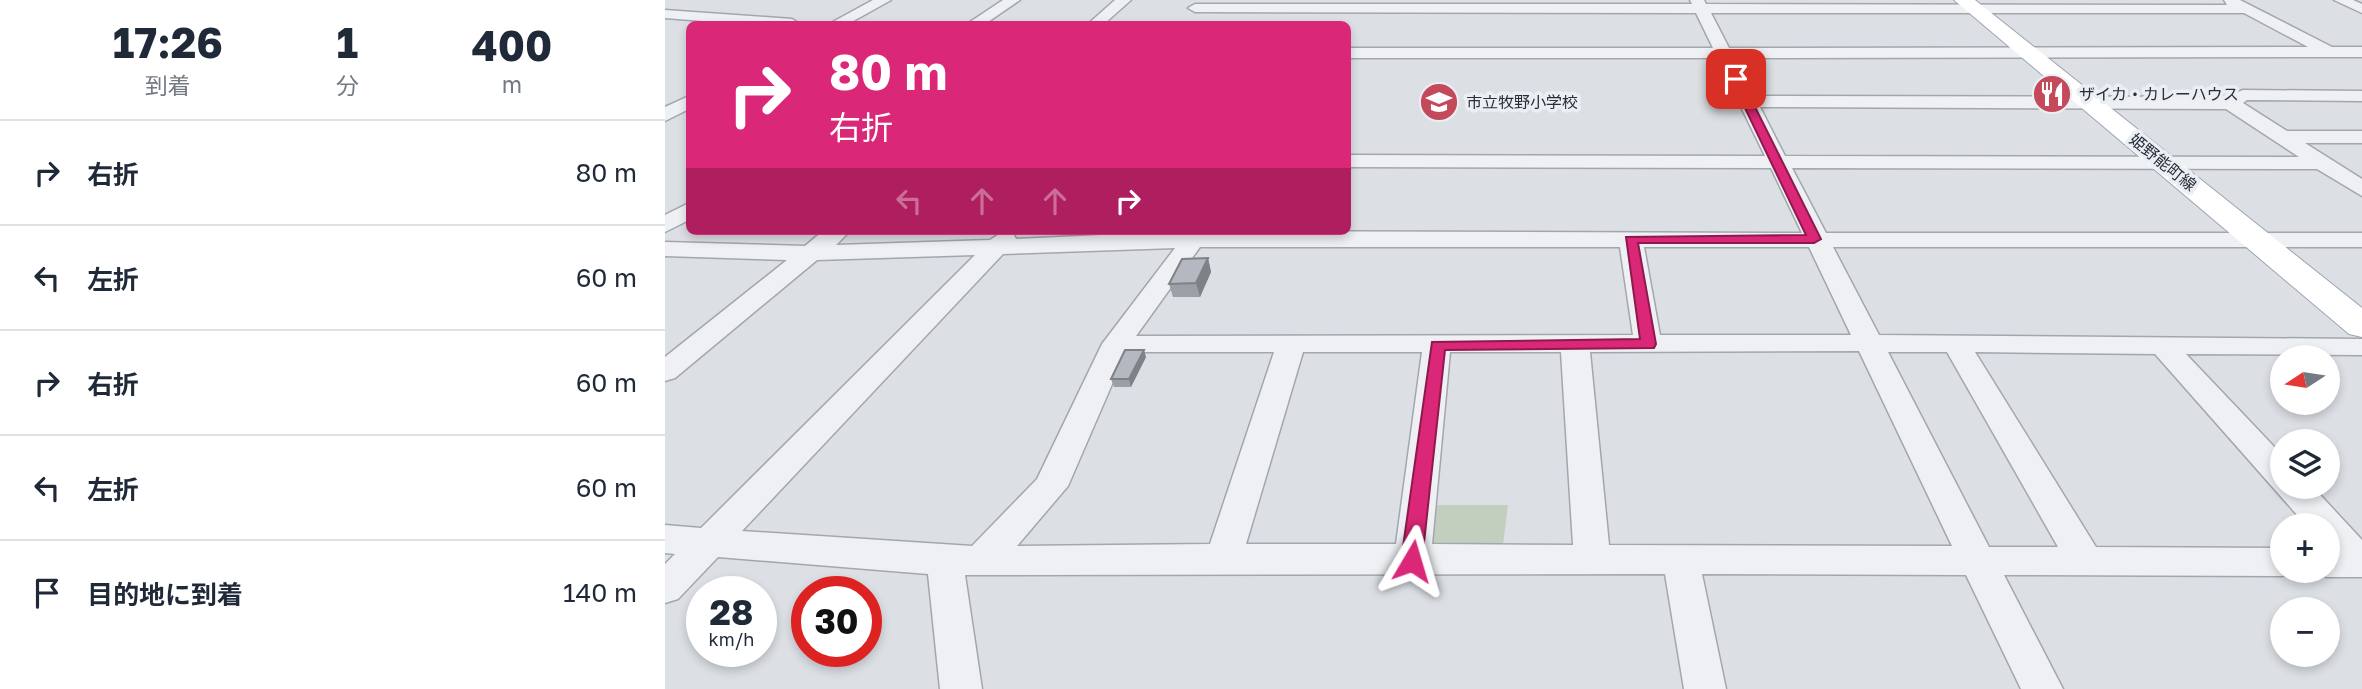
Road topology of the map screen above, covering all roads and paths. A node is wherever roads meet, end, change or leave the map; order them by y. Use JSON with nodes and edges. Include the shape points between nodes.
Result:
{"nodes":[{"id":1,"x":884,"y":0,"type":"edge"},
{"id":2,"x":1013,"y":0,"type":"edge"},
{"id":3,"x":1124,"y":0,"type":"edge"},
{"id":4,"x":2229,"y":0,"type":"edge"},
{"id":5,"x":2341,"y":0,"type":"edge"},
{"id":6,"x":744,"y":4,"type":"dead end"},
{"id":7,"x":1193,"y":4,"type":"edge"},
{"id":8,"x":1699,"y":4,"type":"edge"},
{"id":9,"x":1968,"y":4,"type":"edge"},
{"id":10,"x":2247,"y":9,"type":"junction"},
{"id":11,"x":2362,"y":9,"type":"edge"},
{"id":12,"x":665,"y":14,"type":"edge"},
{"id":13,"x":709,"y":18,"type":"junction"},
{"id":14,"x":701,"y":21,"type":"edge"},
{"id":15,"x":750,"y":21,"type":"edge"},
{"id":16,"x":843,"y":21,"type":"edge"},
{"id":17,"x":980,"y":21,"type":"edge"},
{"id":18,"x":1099,"y":21,"type":"edge"},
{"id":19,"x":1427,"y":27,"type":"edge"},
{"id":20,"x":1351,"y":46,"type":"edge"},
{"id":21,"x":1721,"y":50,"type":"junction"},
{"id":22,"x":2026,"y":51,"type":"junction"},
{"id":23,"x":1351,"y":52,"type":"edge"},
{"id":24,"x":2330,"y":52,"type":"junction"},
{"id":25,"x":2362,"y":52,"type":"edge"},
{"id":26,"x":2362,"y":68,"type":"edge"},
{"id":27,"x":2362,"y":96,"type":"edge"},
{"id":28,"x":1747,"y":101,"type":"junction"},
{"id":29,"x":2088,"y":102,"type":"junction"},
{"id":30,"x":2230,"y":103,"type":"junction"},
{"id":31,"x":686,"y":104,"type":"edge"},
{"id":32,"x":666,"y":114,"type":"edge"},
{"id":33,"x":686,"y":114,"type":"edge"},
{"id":34,"x":2283,"y":137,"type":"junction"},
{"id":35,"x":2362,"y":137,"type":"edge"},
{"id":36,"x":1351,"y":161,"type":"edge"},
{"id":37,"x":1778,"y":162,"type":"junction"},
{"id":38,"x":2164,"y":163,"type":"junction"},
{"id":39,"x":2322,"y":163,"type":"junction"},
{"id":40,"x":2362,"y":189,"type":"edge"},
{"id":41,"x":686,"y":212,"type":"edge"},
{"id":42,"x":665,"y":225,"type":"edge"},
{"id":43,"x":833,"y":235,"type":"edge"},
{"id":44,"x":1198,"y":235,"type":"edge"},
{"id":45,"x":1005,"y":238,"type":"edge"},
{"id":46,"x":1631,"y":239,"type":"junction"},
{"id":47,"x":1814,"y":239,"type":"junction"},
{"id":48,"x":2362,"y":240,"type":"edge"},
{"id":49,"x":2258,"y":241,"type":"junction"},
{"id":50,"x":665,"y":249,"type":"edge"},
{"id":51,"x":811,"y":253,"type":"junction"},
{"id":52,"x":2362,"y":326,"type":"edge"},
{"id":53,"x":1868,"y":343,"type":"junction"},
{"id":54,"x":1116,"y":344,"type":"junction"},
{"id":55,"x":1290,"y":344,"type":"junction"},
{"id":56,"x":1575,"y":344,"type":"junction"},
{"id":57,"x":1648,"y":344,"type":"junction"},
{"id":58,"x":1956,"y":344,"type":"junction"},
{"id":59,"x":1437,"y":345,"type":"junction"},
{"id":60,"x":2163,"y":346,"type":"junction"},
{"id":61,"x":2362,"y":347,"type":"edge"},
{"id":62,"x":665,"y":372,"type":"edge"},
{"id":63,"x":2270,"y":463,"type":"edge"},
{"id":64,"x":2303,"y":499,"type":"edge"},
{"id":65,"x":2316,"y":513,"type":"edge"},
{"id":66,"x":665,"y":539,"type":"edge"},
{"id":67,"x":2340,"y":539,"type":"edge"},
{"id":68,"x":708,"y":543,"type":"junction"},
{"id":69,"x":1224,"y":558,"type":"junction"},
{"id":70,"x":963,"y":561,"type":"junction"},
{"id":71,"x":1412,"y":561,"type":"junction"},
{"id":72,"x":1592,"y":561,"type":"junction"},
{"id":73,"x":1681,"y":561,"type":"junction"},
{"id":74,"x":1977,"y":561,"type":"junction"},
{"id":75,"x":2085,"y":561,"type":"junction"},
{"id":76,"x":2270,"y":562,"type":"edge"},
{"id":77,"x":2340,"y":563,"type":"edge"},
{"id":78,"x":2362,"y":563,"type":"edge"},
{"id":79,"x":665,"y":588,"type":"edge"},
{"id":80,"x":961,"y":689,"type":"edge"},
{"id":81,"x":1705,"y":689,"type":"edge"},
{"id":82,"x":2042,"y":689,"type":"edge"}],
"edges":[{"from":1,"to":16,"type":"street"},
{"from":2,"to":17,"type":"street"},
{"from":3,"to":18,"type":"street"},
{"from":4,"to":10,"type":"street"},
{"from":5,"to":11,"type":"street"},
{"from":6,"to":13,"type":"street"},
{"from":7,"to":19,"type":"street"},
{"from":8,"to":9,"type":"street"},
{"from":8,"to":19,"type":"street"},
{"from":8,"to":21,"type":"street"},
{"from":9,"to":10,"type":"street"},
{"from":9,"to":22,"type":"main road","name":"姫野能町線"},
{"from":10,"to":24,"type":"street"},
{"from":12,"to":13,"type":"street"},
{"from":13,"to":14,"type":"street"},
{"from":13,"to":15,"type":"street"},
{"from":19,"to":20,"type":"street"},
{"from":19,"to":21,"type":"street"},
{"from":19,"to":23,"type":"street"},
{"from":21,"to":22,"type":"street"},
{"from":21,"to":28,"type":"street"},
{"from":22,"to":24,"type":"street"},
{"from":22,"to":29,"type":"main road","name":"姫野能町線"},
{"from":24,"to":25,"type":"street"},
{"from":24,"to":26,"type":"street"},
{"from":27,"to":30,"type":"street","via":[[2243,95]]},
{"from":28,"to":29,"type":"street"},
{"from":28,"to":37,"type":"street"},
{"from":29,"to":30,"type":"street"},
{"from":29,"to":38,"type":"main road","name":"姫野能町線"},
{"from":30,"to":34,"type":"street"},
{"from":31,"to":32,"type":"street"},
{"from":32,"to":33,"type":"street"},
{"from":34,"to":35,"type":"street"},
{"from":34,"to":39,"type":"street"},
{"from":36,"to":37,"type":"street"},
{"from":37,"to":38,"type":"street"},
{"from":37,"to":47,"type":"street"},
{"from":38,"to":39,"type":"street"},
{"from":38,"to":49,"type":"main road","name":"姫野能町線"},
{"from":39,"to":40,"type":"street"},
{"from":41,"to":42,"type":"street"},
{"from":43,"to":51,"type":"street"},
{"from":44,"to":45,"type":"street"},
{"from":44,"to":46,"type":"street"},
{"from":44,"to":54,"type":"street"},
{"from":45,"to":51,"type":"street"},
{"from":45,"to":68,"type":"street"},
{"from":46,"to":47,"type":"street"},
{"from":46,"to":57,"type":"street"},
{"from":47,"to":49,"type":"street"},
{"from":47,"to":53,"type":"street"},
{"from":48,"to":49,"type":"street"},
{"from":49,"to":52,"type":"main road","name":"姫野能町線"},
{"from":50,"to":51,"type":"street"},
{"from":51,"to":62,"type":"street"},
{"from":53,"to":57,"type":"street"},
{"from":53,"to":58,"type":"street"},
{"from":53,"to":74,"type":"street"},
{"from":54,"to":55,"type":"street"},
{"from":54,"to":70,"type":"street","via":[[1051,486]]},
{"from":55,"to":59,"type":"street"},
{"from":55,"to":69,"type":"street"},
{"from":56,"to":57,"type":"street"},
{"from":56,"to":59,"type":"street"},
{"from":56,"to":72,"type":"street"},
{"from":58,"to":60,"type":"street"},
{"from":58,"to":75,"type":"street"},
{"from":59,"to":71,"type":"street"},
{"from":60,"to":61,"type":"street"},
{"from":60,"to":63,"type":"street"},
{"from":64,"to":65,"type":"street"},
{"from":66,"to":68,"type":"street"},
{"from":67,"to":78,"type":"street"},
{"from":68,"to":70,"type":"street"},
{"from":68,"to":79,"type":"street"},
{"from":69,"to":70,"type":"street"},
{"from":69,"to":71,"type":"street"},
{"from":70,"to":80,"type":"street"},
{"from":71,"to":72,"type":"street"},
{"from":72,"to":73,"type":"street"},
{"from":73,"to":74,"type":"street"},
{"from":73,"to":81,"type":"street"},
{"from":74,"to":75,"type":"street"},
{"from":74,"to":82,"type":"street"},
{"from":75,"to":76,"type":"street"},
{"from":77,"to":78,"type":"street"}]}
